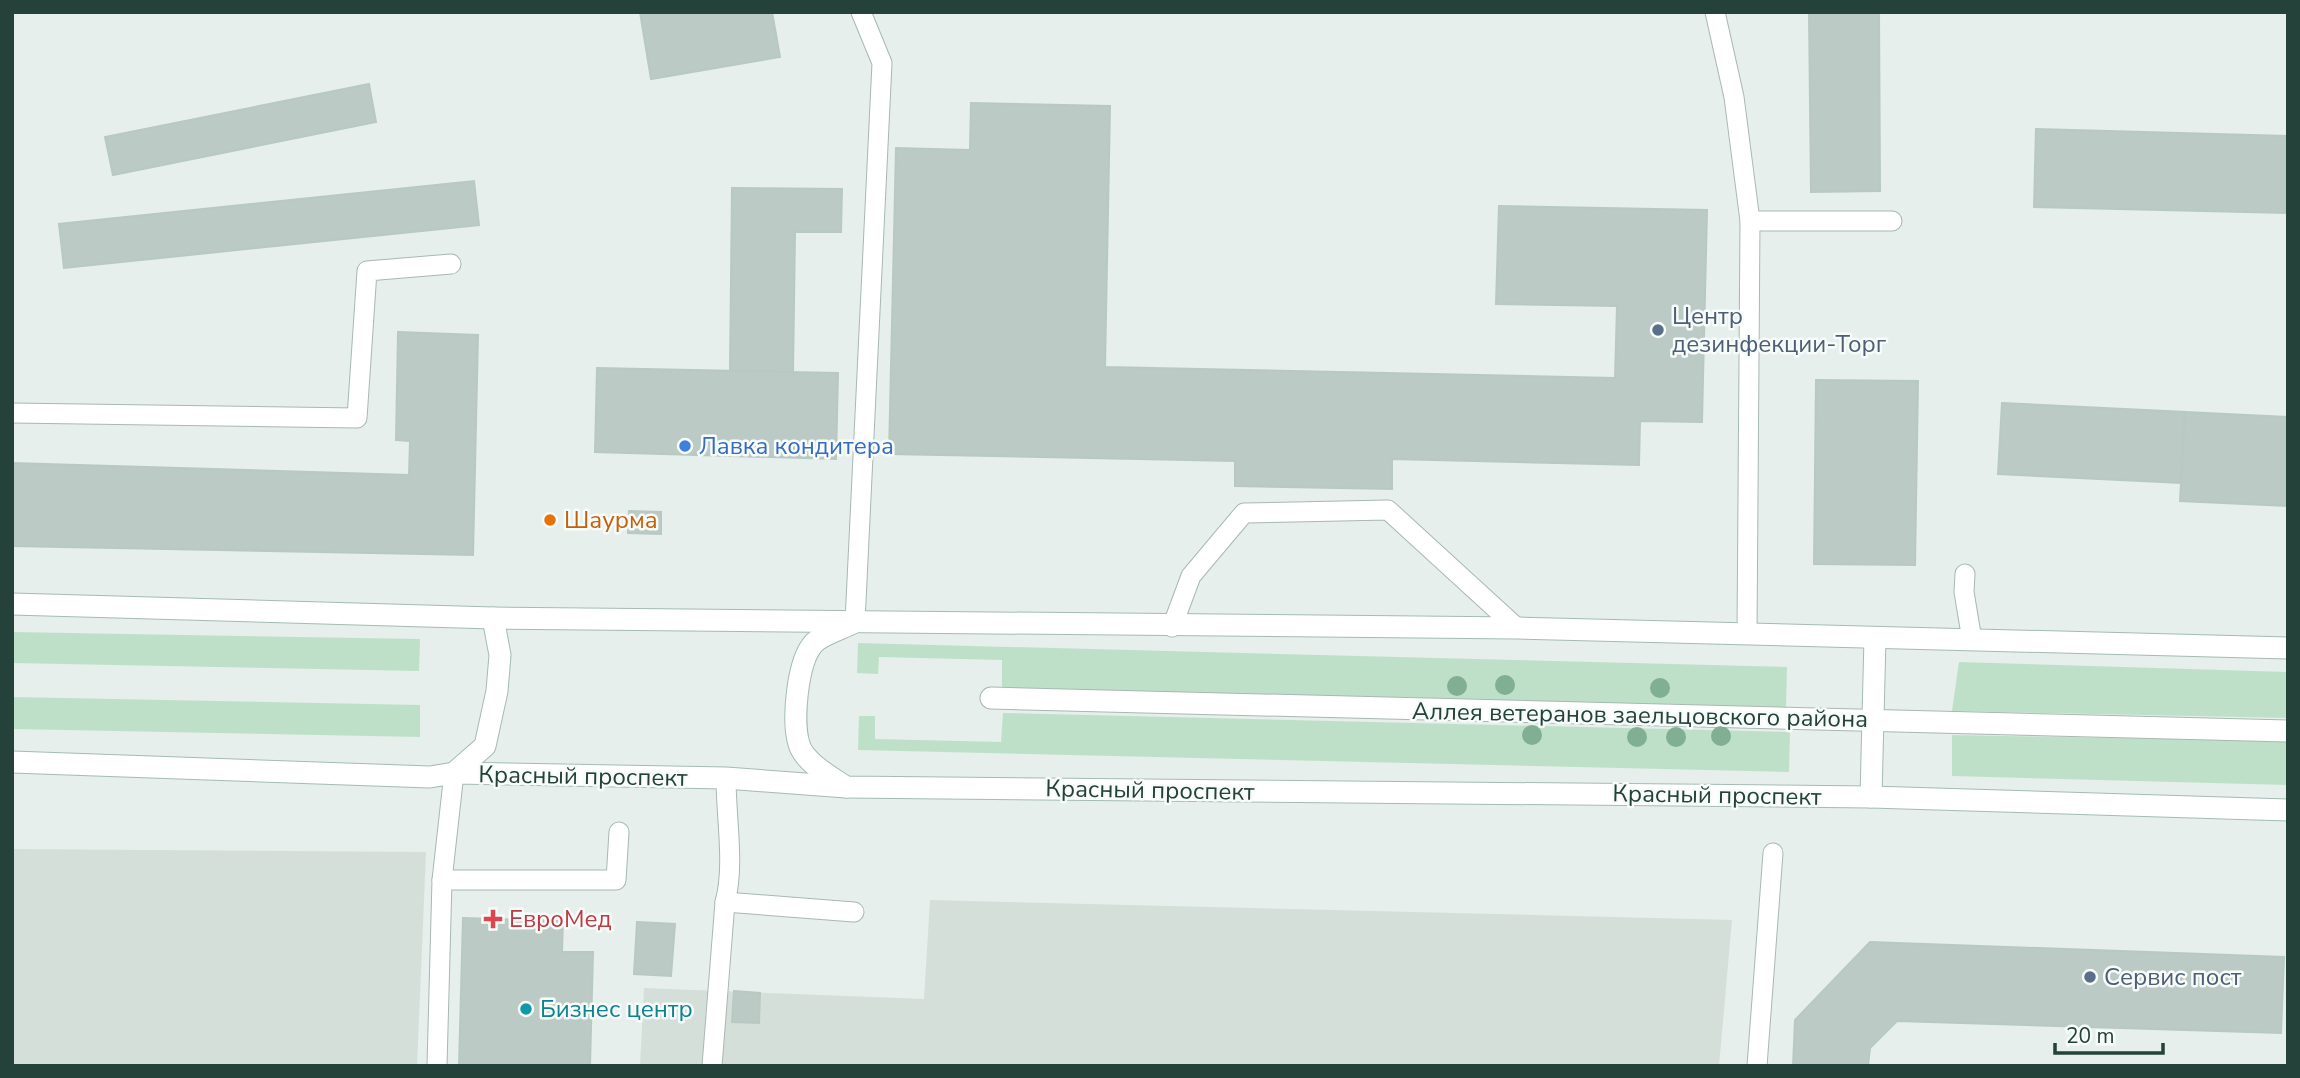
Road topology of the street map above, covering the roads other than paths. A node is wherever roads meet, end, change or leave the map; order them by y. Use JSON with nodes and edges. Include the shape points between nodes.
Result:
{"nodes":[{"id":1,"x":861,"y":12,"type":"edge"},
{"id":2,"x":1715,"y":12,"type":"edge"},
{"id":3,"x":1750,"y":221,"type":"junction"},
{"id":4,"x":1892,"y":221,"type":"dead end"},
{"id":5,"x":452,"y":264,"type":"dead end"},
{"id":6,"x":12,"y":413,"type":"edge"},
{"id":7,"x":1965,"y":573,"type":"dead end"},
{"id":8,"x":12,"y":604,"type":"edge"},
{"id":9,"x":493,"y":618,"type":"junction"},
{"id":10,"x":855,"y":622,"type":"junction"},
{"id":11,"x":1172,"y":627,"type":"junction"},
{"id":12,"x":1517,"y":628,"type":"junction"},
{"id":13,"x":1748,"y":634,"type":"junction"},
{"id":14,"x":1875,"y":638,"type":"junction"},
{"id":15,"x":1972,"y":640,"type":"junction"},
{"id":16,"x":2288,"y":648,"type":"edge"},
{"id":17,"x":991,"y":698,"type":"dead end"},
{"id":18,"x":1874,"y":721,"type":"junction"},
{"id":19,"x":2288,"y":731,"type":"edge"},
{"id":20,"x":12,"y":762,"type":"edge"},
{"id":21,"x":454,"y":773,"type":"junction"},
{"id":22,"x":726,"y":778,"type":"junction"},
{"id":23,"x":846,"y":787,"type":"junction"},
{"id":24,"x":1871,"y":797,"type":"junction"},
{"id":25,"x":2288,"y":810,"type":"edge"},
{"id":26,"x":619,"y":832,"type":"dead end"},
{"id":27,"x":1773,"y":853,"type":"dead end"},
{"id":28,"x":442,"y":880,"type":"junction"},
{"id":29,"x":725,"y":902,"type":"junction"},
{"id":30,"x":854,"y":912,"type":"dead end"},
{"id":31,"x":437,"y":1066,"type":"edge"},
{"id":32,"x":712,"y":1066,"type":"edge"},
{"id":33,"x":1757,"y":1066,"type":"edge"}],
"edges":[{"from":1,"to":10,"type":"lane","via":[[882,64]]},
{"from":2,"to":3,"type":"lane","via":[[1734,97]]},
{"from":3,"to":4,"type":"lane"},
{"from":3,"to":13,"type":"lane"},
{"from":5,"to":6,"type":"lane","via":[[366,271],[356,418]]},
{"from":7,"to":15,"type":"lane"},
{"from":8,"to":9,"type":"main road"},
{"from":9,"to":10,"type":"main road"},
{"from":9,"to":21,"type":"main road","via":[[500,655],[485,746]]},
{"from":10,"to":11,"type":"main road"},
{"from":10,"to":23,"type":"main road","via":[[814,643],[802,669],[796,701],[799,745],[816,765]]},
{"from":11,"to":12,"type":"main road"},
{"from":11,"to":12,"type":"lane","via":[[1191,576],[1244,513],[1388,510]]},
{"from":12,"to":13,"type":"main road"},
{"from":13,"to":14,"type":"main road"},
{"from":14,"to":15,"type":"main road"},
{"from":14,"to":18,"type":"main road"},
{"from":15,"to":16,"type":"main road"},
{"from":17,"to":18,"type":"main road","name":"Аллея ветеранов заельцовского района"},
{"from":18,"to":19,"type":"main road","name":"Аллея ветеранов заельцовского района"},
{"from":18,"to":24,"type":"main road"},
{"from":20,"to":21,"type":"main road","name":"Красный проспект","via":[[430,777]]},
{"from":21,"to":22,"type":"main road","name":"Красный проспект"},
{"from":21,"to":28,"type":"lane"},
{"from":22,"to":23,"type":"main road","name":"Красный проспект"},
{"from":22,"to":29,"type":"lane","via":[[732,879]]},
{"from":23,"to":24,"type":"main road","name":"Красный проспект"},
{"from":24,"to":25,"type":"main road","name":"Красный проспект"},
{"from":26,"to":28,"type":"lane","via":[[616,880]]},
{"from":27,"to":33,"type":"lane"},
{"from":28,"to":31,"type":"lane"},
{"from":29,"to":30,"type":"lane"},
{"from":29,"to":32,"type":"lane"}]}
